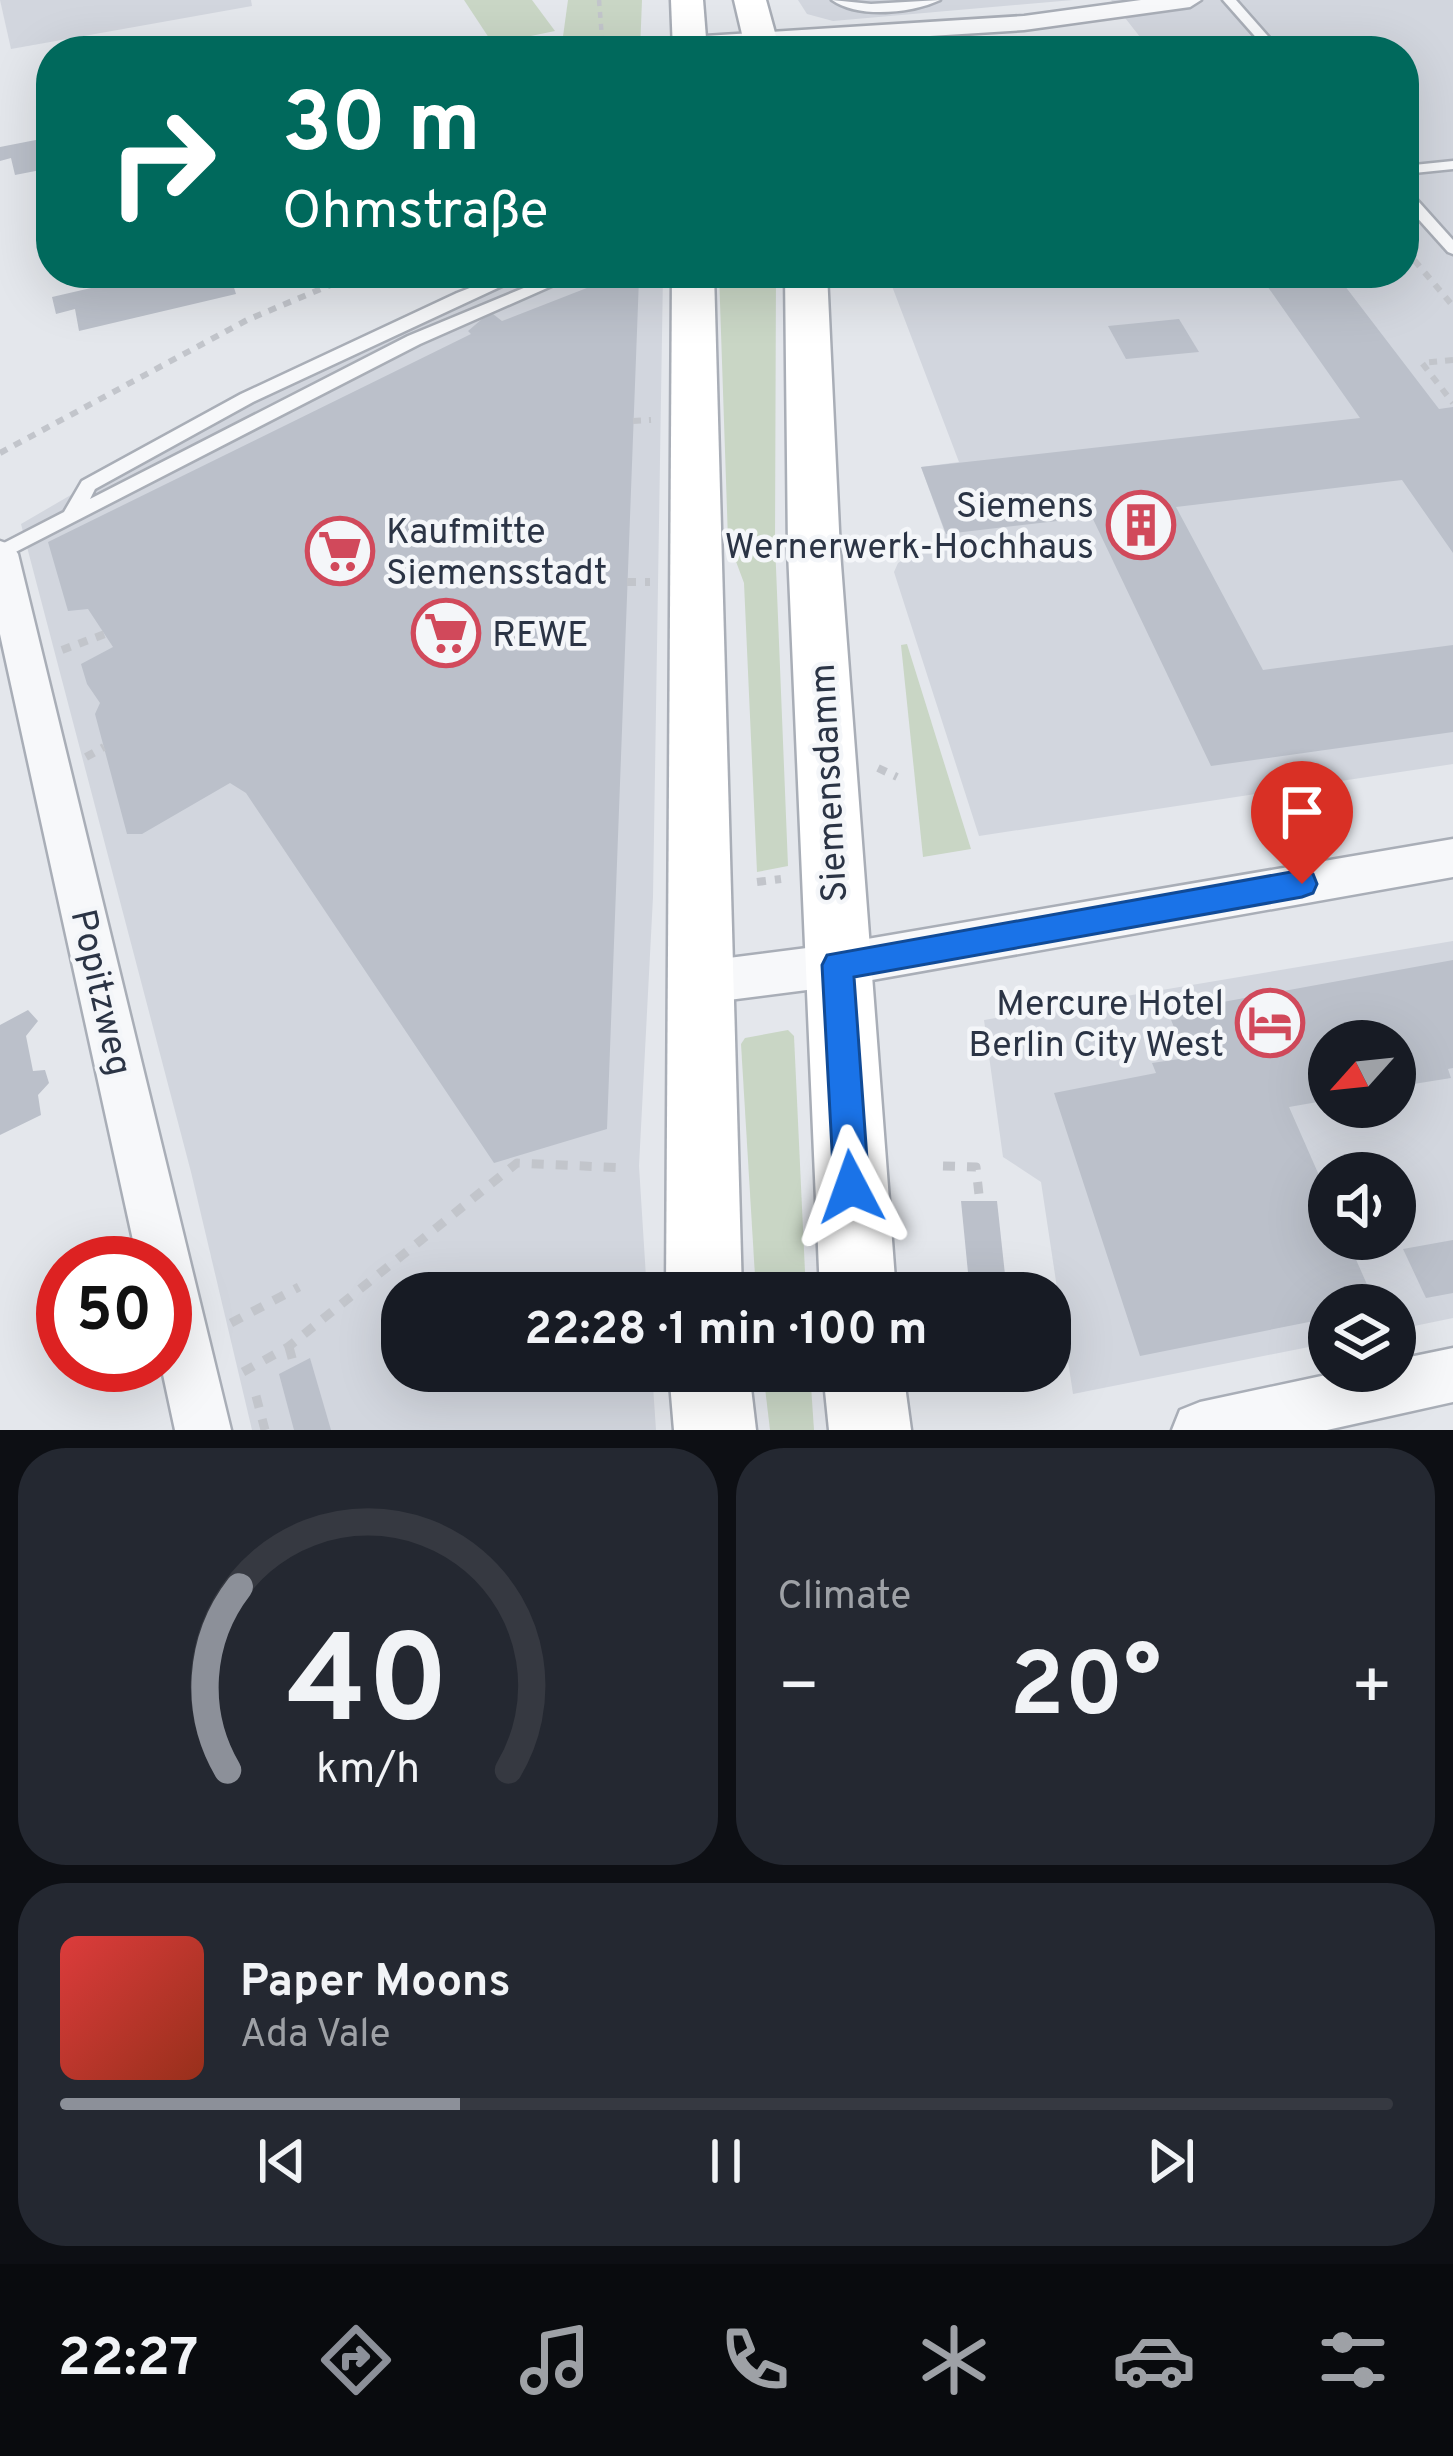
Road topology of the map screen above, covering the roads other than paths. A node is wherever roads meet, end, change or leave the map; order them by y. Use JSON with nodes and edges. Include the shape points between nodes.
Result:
{"nodes":[{"id":1,"x":687,"y":0,"type":"edge"},
{"id":2,"x":750,"y":0,"type":"edge"},
{"id":3,"x":838,"y":0,"type":"edge"},
{"id":4,"x":934,"y":0,"type":"edge"},
{"id":5,"x":1190,"y":0,"type":"edge"},
{"id":6,"x":1229,"y":0,"type":"edge"},
{"id":7,"x":1080,"y":8,"type":"edge"},
{"id":8,"x":689,"y":36,"type":"edge"},
{"id":9,"x":758,"y":36,"type":"edge"},
{"id":10,"x":851,"y":36,"type":"edge"},
{"id":11,"x":1261,"y":36,"type":"edge"},
{"id":12,"x":1453,"y":165,"type":"edge"},
{"id":13,"x":1419,"y":168,"type":"edge"},
{"id":14,"x":1419,"y":211,"type":"edge"},
{"id":15,"x":1453,"y":249,"type":"edge"},
{"id":16,"x":488,"y":288,"type":"edge"},
{"id":17,"x":537,"y":288,"type":"edge"},
{"id":18,"x":693,"y":288,"type":"edge"},
{"id":19,"x":806,"y":288,"type":"edge"},
{"id":20,"x":73,"y":514,"type":"junction"},
{"id":21,"x":0,"y":554,"type":"edge"},
{"id":22,"x":1453,"y":858,"type":"edge"},
{"id":23,"x":838,"y":965,"type":"junction"},
{"id":24,"x":697,"y":983,"type":"junction"},
{"id":25,"x":704,"y":1272,"type":"edge"},
{"id":26,"x":857,"y":1272,"type":"edge"},
{"id":27,"x":1453,"y":1375,"type":"edge"},
{"id":28,"x":711,"y":1392,"type":"edge"},
{"id":29,"x":865,"y":1392,"type":"edge"},
{"id":30,"x":203,"y":1430,"type":"edge"},
{"id":31,"x":715,"y":1430,"type":"edge"},
{"id":32,"x":870,"y":1430,"type":"edge"},
{"id":33,"x":1200,"y":1430,"type":"edge"}],
"edges":[{"from":1,"to":8,"type":"main road"},
{"from":2,"to":9,"type":"main road"},
{"from":3,"to":4,"type":"lane"},
{"from":5,"to":7,"type":"street"},
{"from":6,"to":11,"type":"lane"},
{"from":7,"to":10,"type":"street"},
{"from":12,"to":13,"type":"lane"},
{"from":14,"to":15,"type":"lane"},
{"from":16,"to":20,"type":"lane","via":[[172,439],[88,485]]},
{"from":17,"to":20,"type":"lane","via":[[414,340]]},
{"from":18,"to":24,"type":"main road"},
{"from":19,"to":23,"type":"main road","name":"Siemensdamm"},
{"from":20,"to":21,"type":"lane"},
{"from":21,"to":30,"type":"street","name":"Popitzweg"},
{"from":22,"to":23,"type":"street"},
{"from":23,"to":24,"type":"street"},
{"from":23,"to":26,"type":"main road","name":"Siemensdamm"},
{"from":24,"to":25,"type":"main road"},
{"from":27,"to":33,"type":"street"},
{"from":28,"to":31,"type":"main road"},
{"from":29,"to":32,"type":"main road"}]}
